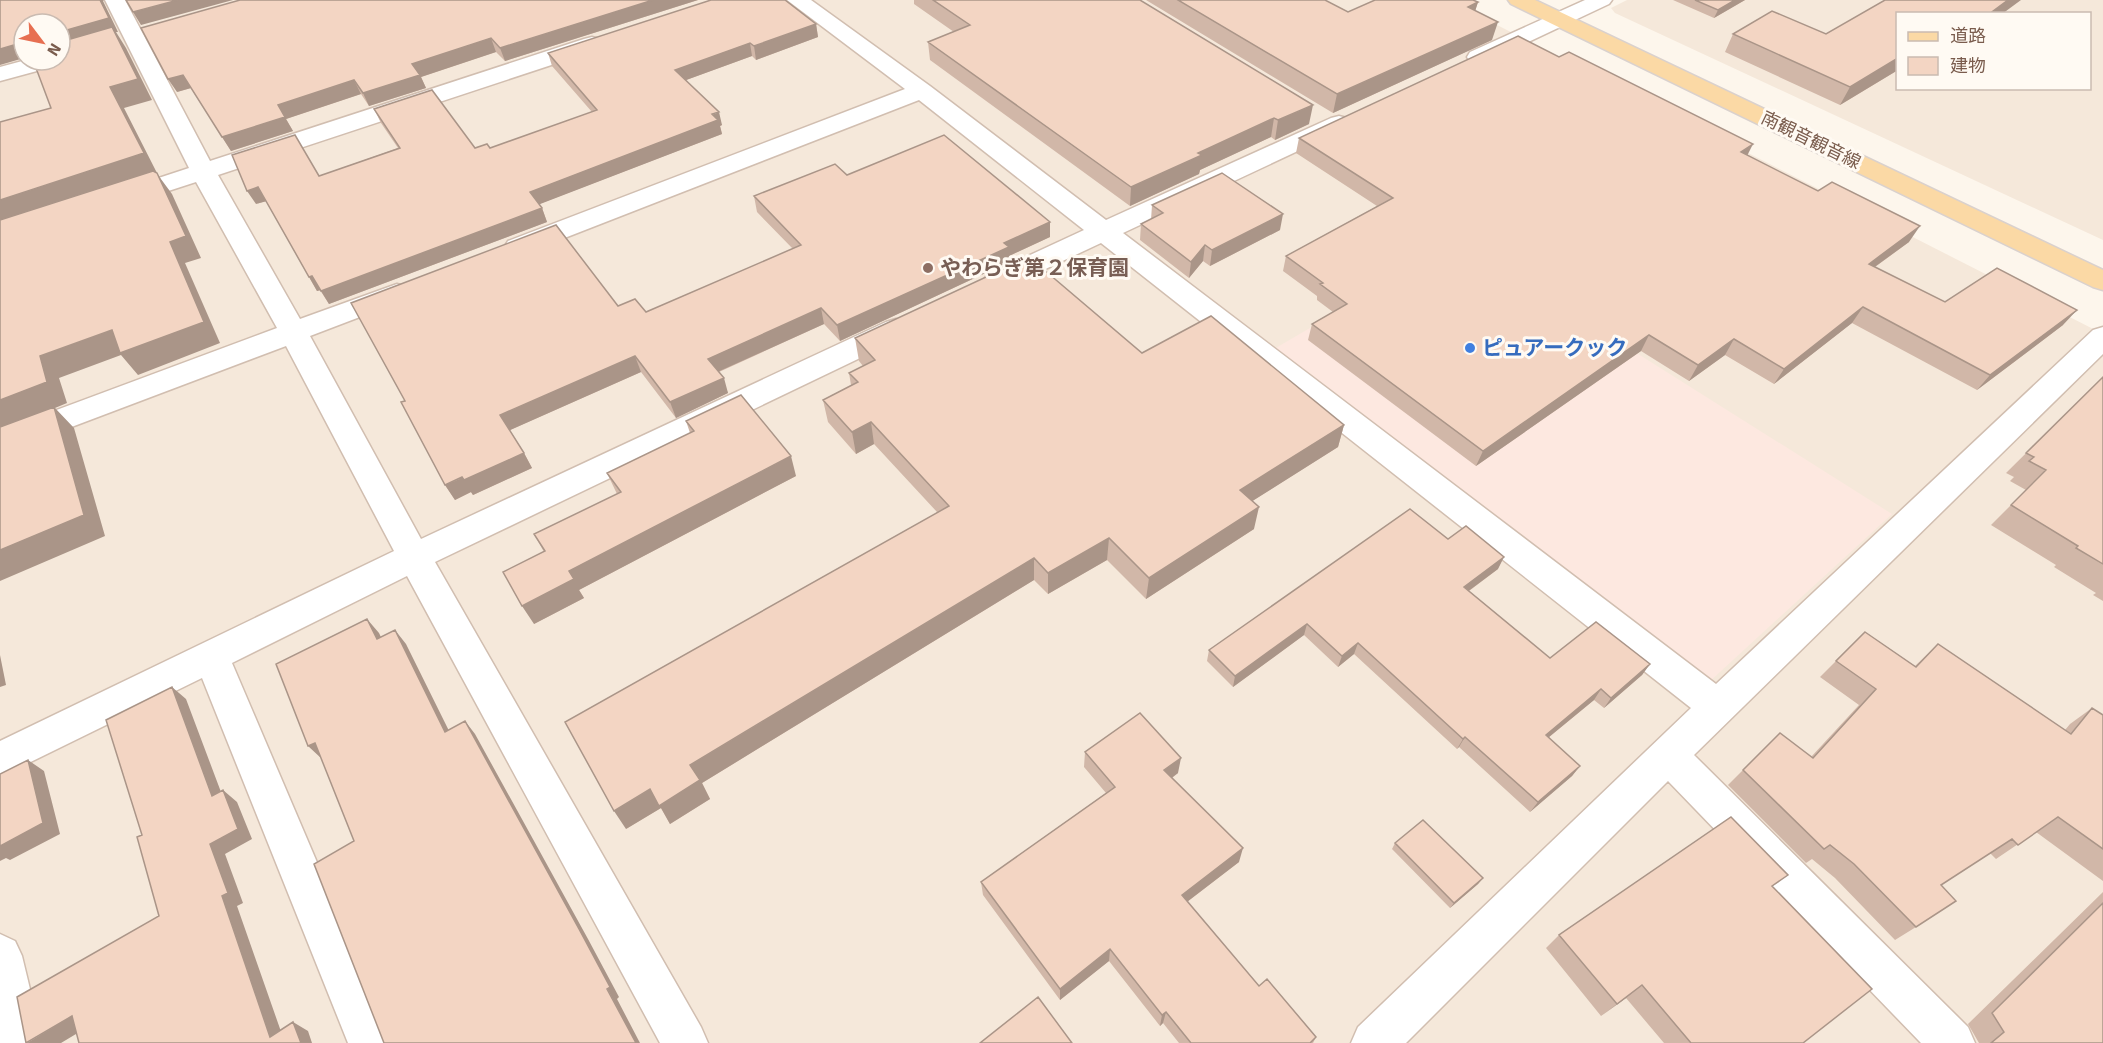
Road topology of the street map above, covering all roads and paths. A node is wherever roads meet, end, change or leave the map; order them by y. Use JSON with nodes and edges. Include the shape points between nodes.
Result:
{"nodes":[{"id":1,"x":115,"y":0,"type":"edge"},
{"id":2,"x":797,"y":0,"type":"edge"},
{"id":3,"x":1518,"y":0,"type":"edge"},
{"id":4,"x":1602,"y":0,"type":"edge"},
{"id":5,"x":1558,"y":19,"type":"junction"},
{"id":6,"x":613,"y":37,"type":"edge"},
{"id":7,"x":1458,"y":66,"type":"edge"},
{"id":8,"x":922,"y":91,"type":"junction"},
{"id":9,"x":1364,"y":111,"type":"edge"},
{"id":10,"x":203,"y":171,"type":"junction"},
{"id":11,"x":101,"y":204,"type":"edge"},
{"id":12,"x":1103,"y":231,"type":"junction"},
{"id":13,"x":492,"y":256,"type":"edge"},
{"id":14,"x":2103,"y":281,"type":"edge"},
{"id":15,"x":415,"y":286,"type":"edge"},
{"id":16,"x":974,"y":292,"type":"edge"},
{"id":17,"x":920,"y":318,"type":"edge"},
{"id":18,"x":294,"y":333,"type":"junction"},
{"id":19,"x":2103,"y":337,"type":"edge"},
{"id":20,"x":0,"y":443,"type":"edge"},
{"id":21,"x":414,"y":557,"type":"junction"},
{"id":22,"x":211,"y":656,"type":"junction"},
{"id":23,"x":1717,"y":707,"type":"junction"},
{"id":24,"x":1669,"y":756,"type":"junction"},
{"id":25,"x":0,"y":760,"type":"edge"},
{"id":26,"x":0,"y":956,"type":"edge"},
{"id":27,"x":21,"y":1043,"type":"edge"},
{"id":28,"x":371,"y":1043,"type":"edge"},
{"id":29,"x":685,"y":1043,"type":"edge"},
{"id":30,"x":1374,"y":1043,"type":"edge"},
{"id":31,"x":1952,"y":1043,"type":"edge"}],
"edges":[{"from":1,"to":10,"type":"street"},
{"from":2,"to":8,"type":"street"},
{"from":3,"to":5,"type":"main road","name":"南観音観音線"},
{"from":4,"to":5,"type":"street"},
{"from":5,"to":7,"type":"street"},
{"from":5,"to":14,"type":"main road","name":"南観音観音線"},
{"from":6,"to":10,"type":"street"},
{"from":8,"to":12,"type":"street"},
{"from":8,"to":13,"type":"street"},
{"from":9,"to":12,"type":"street","via":[[1323,120]]},
{"from":10,"to":11,"type":"street"},
{"from":10,"to":18,"type":"street"},
{"from":12,"to":16,"type":"street"},
{"from":12,"to":23,"type":"street"},
{"from":15,"to":18,"type":"street"},
{"from":17,"to":21,"type":"street"},
{"from":18,"to":20,"type":"street"},
{"from":18,"to":21,"type":"street"},
{"from":19,"to":23,"type":"street"},
{"from":21,"to":22,"type":"street"},
{"from":21,"to":29,"type":"street"},
{"from":22,"to":25,"type":"street"},
{"from":22,"to":28,"type":"street"},
{"from":23,"to":24,"type":"street"},
{"from":24,"to":30,"type":"street"},
{"from":24,"to":31,"type":"street"},
{"from":26,"to":27,"type":"street"}]}
